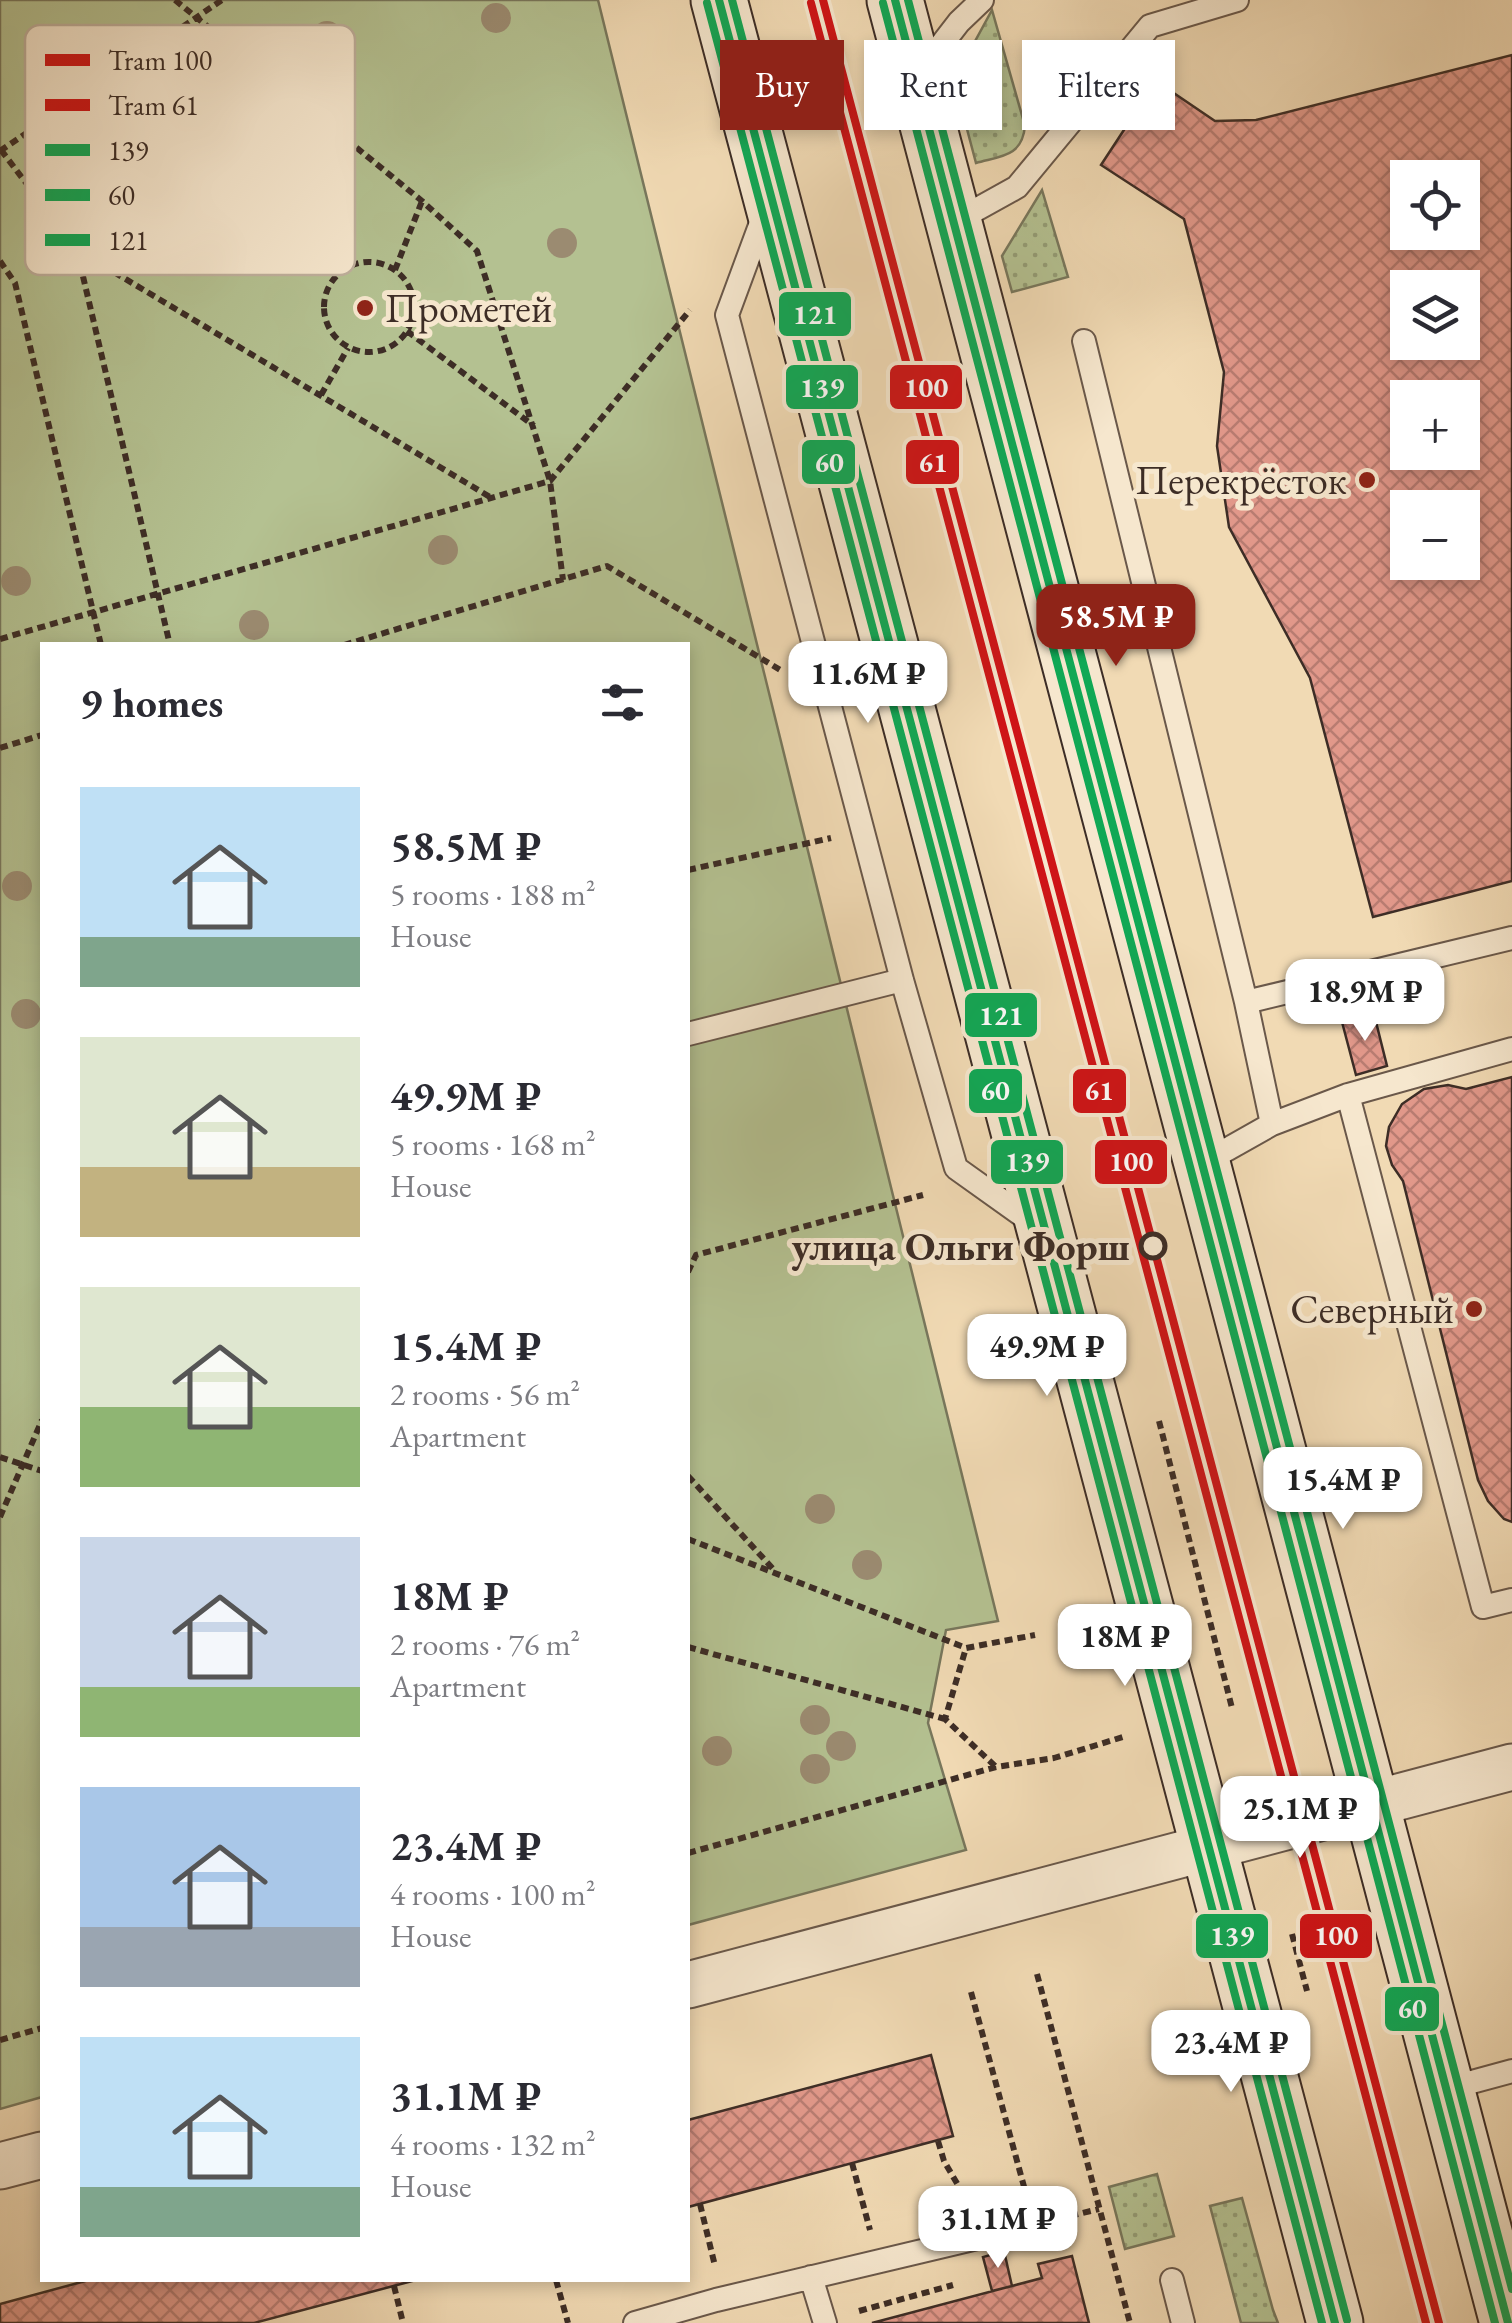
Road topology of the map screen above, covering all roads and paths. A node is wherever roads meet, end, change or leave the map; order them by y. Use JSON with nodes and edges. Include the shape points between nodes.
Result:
{"nodes":[{"id":1,"x":175,"y":0,"type":"edge"},
{"id":2,"x":222,"y":0,"type":"edge"},
{"id":3,"x":719,"y":0,"type":"edge"},
{"id":4,"x":895,"y":0,"type":"edge"},
{"id":5,"x":982,"y":0,"type":"edge"},
{"id":6,"x":1237,"y":0,"type":"edge"},
{"id":7,"x":197,"y":18,"type":"junction"},
{"id":8,"x":187,"y":25,"type":"edge"},
{"id":9,"x":206,"y":25,"type":"edge"},
{"id":10,"x":906,"y":40,"type":"edge"},
{"id":11,"x":945,"y":40,"type":"edge"},
{"id":12,"x":930,"y":130,"type":"edge"},
{"id":13,"x":25,"y":134,"type":"edge"},
{"id":14,"x":355,"y":147,"type":"edge"},
{"id":15,"x":0,"y":151,"type":"edge"},
{"id":16,"x":25,"y":183,"type":"edge"},
{"id":17,"x":771,"y":195,"type":"junction"},
{"id":18,"x":422,"y":202,"type":"junction"},
{"id":19,"x":954,"y":222,"type":"junction"},
{"id":20,"x":0,"y":261,"type":"edge"},
{"id":21,"x":355,"y":264,"type":"edge"},
{"id":22,"x":395,"y":270,"type":"junction"},
{"id":23,"x":83,"y":275,"type":"edge"},
{"id":24,"x":119,"y":275,"type":"edge"},
{"id":25,"x":338,"y":275,"type":"edge"},
{"id":26,"x":696,"y":302,"type":"dead end"},
{"id":27,"x":407,"y":331,"type":"junction"},
{"id":28,"x":1084,"y":341,"type":"dead end"},
{"id":29,"x":348,"y":348,"type":"junction"},
{"id":30,"x":321,"y":396,"type":"junction"},
{"id":31,"x":534,"y":426,"type":"junction"},
{"id":32,"x":550,"y":482,"type":"junction"},
{"id":33,"x":491,"y":497,"type":"junction"},
{"id":34,"x":562,"y":580,"type":"junction"},
{"id":35,"x":158,"y":593,"type":"junction"},
{"id":36,"x":93,"y":612,"type":"junction"},
{"id":37,"x":0,"y":639,"type":"edge"},
{"id":38,"x":100,"y":642,"type":"edge"},
{"id":39,"x":169,"y":642,"type":"edge"},
{"id":40,"x":354,"y":642,"type":"edge"},
{"id":41,"x":791,"y":676,"type":"dead end"},
{"id":42,"x":40,"y":736,"type":"edge"},
{"id":43,"x":0,"y":748,"type":"edge"},
{"id":44,"x":832,"y":838,"type":"dead end"},
{"id":45,"x":690,"y":870,"type":"edge"},
{"id":46,"x":1512,"y":938,"type":"edge"},
{"id":47,"x":902,"y":980,"type":"junction"},
{"id":48,"x":1246,"y":1002,"type":"junction"},
{"id":49,"x":690,"y":1033,"type":"edge"},
{"id":50,"x":1512,"y":1050,"type":"edge"},
{"id":51,"x":1348,"y":1095,"type":"junction"},
{"id":52,"x":1272,"y":1124,"type":"junction"},
{"id":53,"x":1203,"y":1163,"type":"junction"},
{"id":54,"x":923,"y":1195,"type":"dead end"},
{"id":55,"x":1046,"y":1232,"type":"junction"},
{"id":56,"x":690,"y":1268,"type":"edge"},
{"id":57,"x":1159,"y":1421,"type":"dead end"},
{"id":58,"x":40,"y":1425,"type":"edge"},
{"id":59,"x":0,"y":1456,"type":"edge"},
{"id":60,"x":23,"y":1466,"type":"junction"},
{"id":61,"x":40,"y":1470,"type":"edge"},
{"id":62,"x":690,"y":1478,"type":"edge"},
{"id":63,"x":0,"y":1517,"type":"edge"},
{"id":64,"x":690,"y":1540,"type":"edge"},
{"id":65,"x":779,"y":1574,"type":"junction"},
{"id":66,"x":1512,"y":1600,"type":"edge"},
{"id":67,"x":1035,"y":1636,"type":"dead end"},
{"id":68,"x":690,"y":1648,"type":"edge"},
{"id":69,"x":966,"y":1648,"type":"junction"},
{"id":70,"x":1232,"y":1708,"type":"dead end"},
{"id":71,"x":945,"y":1719,"type":"junction"},
{"id":72,"x":1123,"y":1737,"type":"dead end"},
{"id":73,"x":996,"y":1766,"type":"junction"},
{"id":74,"x":1512,"y":1767,"type":"edge"},
{"id":75,"x":1371,"y":1804,"type":"junction"},
{"id":76,"x":1210,"y":1846,"type":"junction"},
{"id":77,"x":690,"y":1852,"type":"edge"},
{"id":78,"x":1292,"y":1934,"type":"dead end"},
{"id":79,"x":1037,"y":1974,"type":"dead end"},
{"id":80,"x":690,"y":1983,"type":"edge"},
{"id":81,"x":1307,"y":1991,"type":"dead end"},
{"id":82,"x":970,"y":1992,"type":"dead end"},
{"id":83,"x":40,"y":2029,"type":"edge"},
{"id":84,"x":0,"y":2040,"type":"edge"},
{"id":85,"x":1512,"y":2071,"type":"edge"},
{"id":86,"x":1446,"y":2089,"type":"junction"},
{"id":87,"x":938,"y":2140,"type":"dead end"},
{"id":88,"x":40,"y":2156,"type":"edge"},
{"id":89,"x":0,"y":2166,"type":"edge"},
{"id":90,"x":700,"y":2204,"type":"dead end"},
{"id":91,"x":1099,"y":2209,"type":"junction"},
{"id":92,"x":1024,"y":2227,"type":"junction"},
{"id":93,"x":988,"y":2236,"type":"junction"},
{"id":94,"x":811,"y":2278,"type":"junction"},
{"id":95,"x":1172,"y":2280,"type":"dead end"},
{"id":96,"x":557,"y":2282,"type":"edge"},
{"id":97,"x":394,"y":2286,"type":"dead end"},
{"id":98,"x":720,"y":2307,"type":"edge"},
{"id":99,"x":403,"y":2323,"type":"edge"},
{"id":100,"x":568,"y":2323,"type":"edge"},
{"id":101,"x":634,"y":2323,"type":"edge"},
{"id":102,"x":825,"y":2323,"type":"edge"},
{"id":103,"x":1130,"y":2323,"type":"edge"},
{"id":104,"x":1183,"y":2323,"type":"edge"},
{"id":105,"x":1335,"y":2323,"type":"edge"},
{"id":106,"x":1508,"y":2323,"type":"edge"}],
"edges":[{"from":1,"to":7,"type":"path"},
{"from":2,"to":7,"type":"path"},
{"from":3,"to":17,"type":"main road"},
{"from":4,"to":10,"type":"main road"},
{"from":5,"to":11,"type":"lane"},
{"from":6,"to":19,"type":"lane","via":[[1150,26],[1017,186]]},
{"from":7,"to":8,"type":"path"},
{"from":7,"to":9,"type":"path"},
{"from":12,"to":19,"type":"main road"},
{"from":13,"to":15,"type":"path"},
{"from":14,"to":18,"type":"path"},
{"from":15,"to":16,"type":"path"},
{"from":17,"to":47,"type":"lane","via":[[727,315]]},
{"from":17,"to":55,"type":"main road"},
{"from":18,"to":22,"type":"path"},
{"from":18,"to":31,"type":"path","via":[[477,251]]},
{"from":19,"to":53,"type":"main road"},
{"from":20,"to":36,"type":"path","via":[[15,283]]},
{"from":21,"to":22,"type":"path"},
{"from":22,"to":27,"type":"path","via":[[411,292]]},
{"from":23,"to":35,"type":"path"},
{"from":24,"to":30,"type":"path"},
{"from":25,"to":29,"type":"path","via":[[324,298],[324,312]]},
{"from":26,"to":32,"type":"path"},
{"from":27,"to":29,"type":"path","via":[[387,349]]},
{"from":27,"to":31,"type":"path"},
{"from":28,"to":48,"type":"lane"},
{"from":29,"to":30,"type":"path"},
{"from":30,"to":33,"type":"path"},
{"from":31,"to":32,"type":"path"},
{"from":32,"to":33,"type":"path"},
{"from":32,"to":34,"type":"path"},
{"from":33,"to":35,"type":"path"},
{"from":34,"to":40,"type":"path"},
{"from":34,"to":41,"type":"path","via":[[607,566]]},
{"from":35,"to":36,"type":"path"},
{"from":35,"to":39,"type":"path"},
{"from":36,"to":37,"type":"path"},
{"from":36,"to":38,"type":"path"},
{"from":42,"to":43,"type":"path"},
{"from":44,"to":45,"type":"path"},
{"from":46,"to":48,"type":"lane"},
{"from":47,"to":49,"type":"lane"},
{"from":47,"to":55,"type":"lane","via":[[956,1168]]},
{"from":48,"to":52,"type":"lane"},
{"from":50,"to":51,"type":"lane"},
{"from":51,"to":52,"type":"lane"},
{"from":51,"to":66,"type":"lane","via":[[1482,1608]]},
{"from":52,"to":53,"type":"lane"},
{"from":53,"to":75,"type":"main road"},
{"from":54,"to":56,"type":"path","via":[[696,1255]]},
{"from":55,"to":76,"type":"main road"},
{"from":57,"to":70,"type":"path"},
{"from":58,"to":60,"type":"path"},
{"from":59,"to":60,"type":"path"},
{"from":60,"to":61,"type":"path"},
{"from":60,"to":63,"type":"path"},
{"from":62,"to":65,"type":"path"},
{"from":64,"to":65,"type":"path"},
{"from":65,"to":69,"type":"path"},
{"from":67,"to":69,"type":"path"},
{"from":68,"to":71,"type":"path"},
{"from":69,"to":71,"type":"path"},
{"from":71,"to":73,"type":"path"},
{"from":72,"to":73,"type":"path","via":[[1054,1758]]},
{"from":73,"to":77,"type":"path"},
{"from":74,"to":75,"type":"street"},
{"from":75,"to":76,"type":"street"},
{"from":75,"to":86,"type":"main road"},
{"from":76,"to":80,"type":"street"},
{"from":76,"to":105,"type":"main road"},
{"from":78,"to":81,"type":"path"},
{"from":79,"to":91,"type":"path"},
{"from":82,"to":92,"type":"path"},
{"from":83,"to":84,"type":"path"},
{"from":85,"to":86,"type":"lane"},
{"from":86,"to":106,"type":"main road"},
{"from":87,"to":93,"type":"path"},
{"from":88,"to":89,"type":"street"},
{"from":90,"to":98,"type":"path"},
{"from":91,"to":92,"type":"path"},
{"from":91,"to":103,"type":"path"},
{"from":92,"to":93,"type":"lane"},
{"from":93,"to":94,"type":"lane"},
{"from":94,"to":98,"type":"lane"},
{"from":94,"to":102,"type":"lane"},
{"from":95,"to":104,"type":"lane"},
{"from":96,"to":100,"type":"path"},
{"from":97,"to":99,"type":"path"},
{"from":98,"to":101,"type":"lane"}]}
